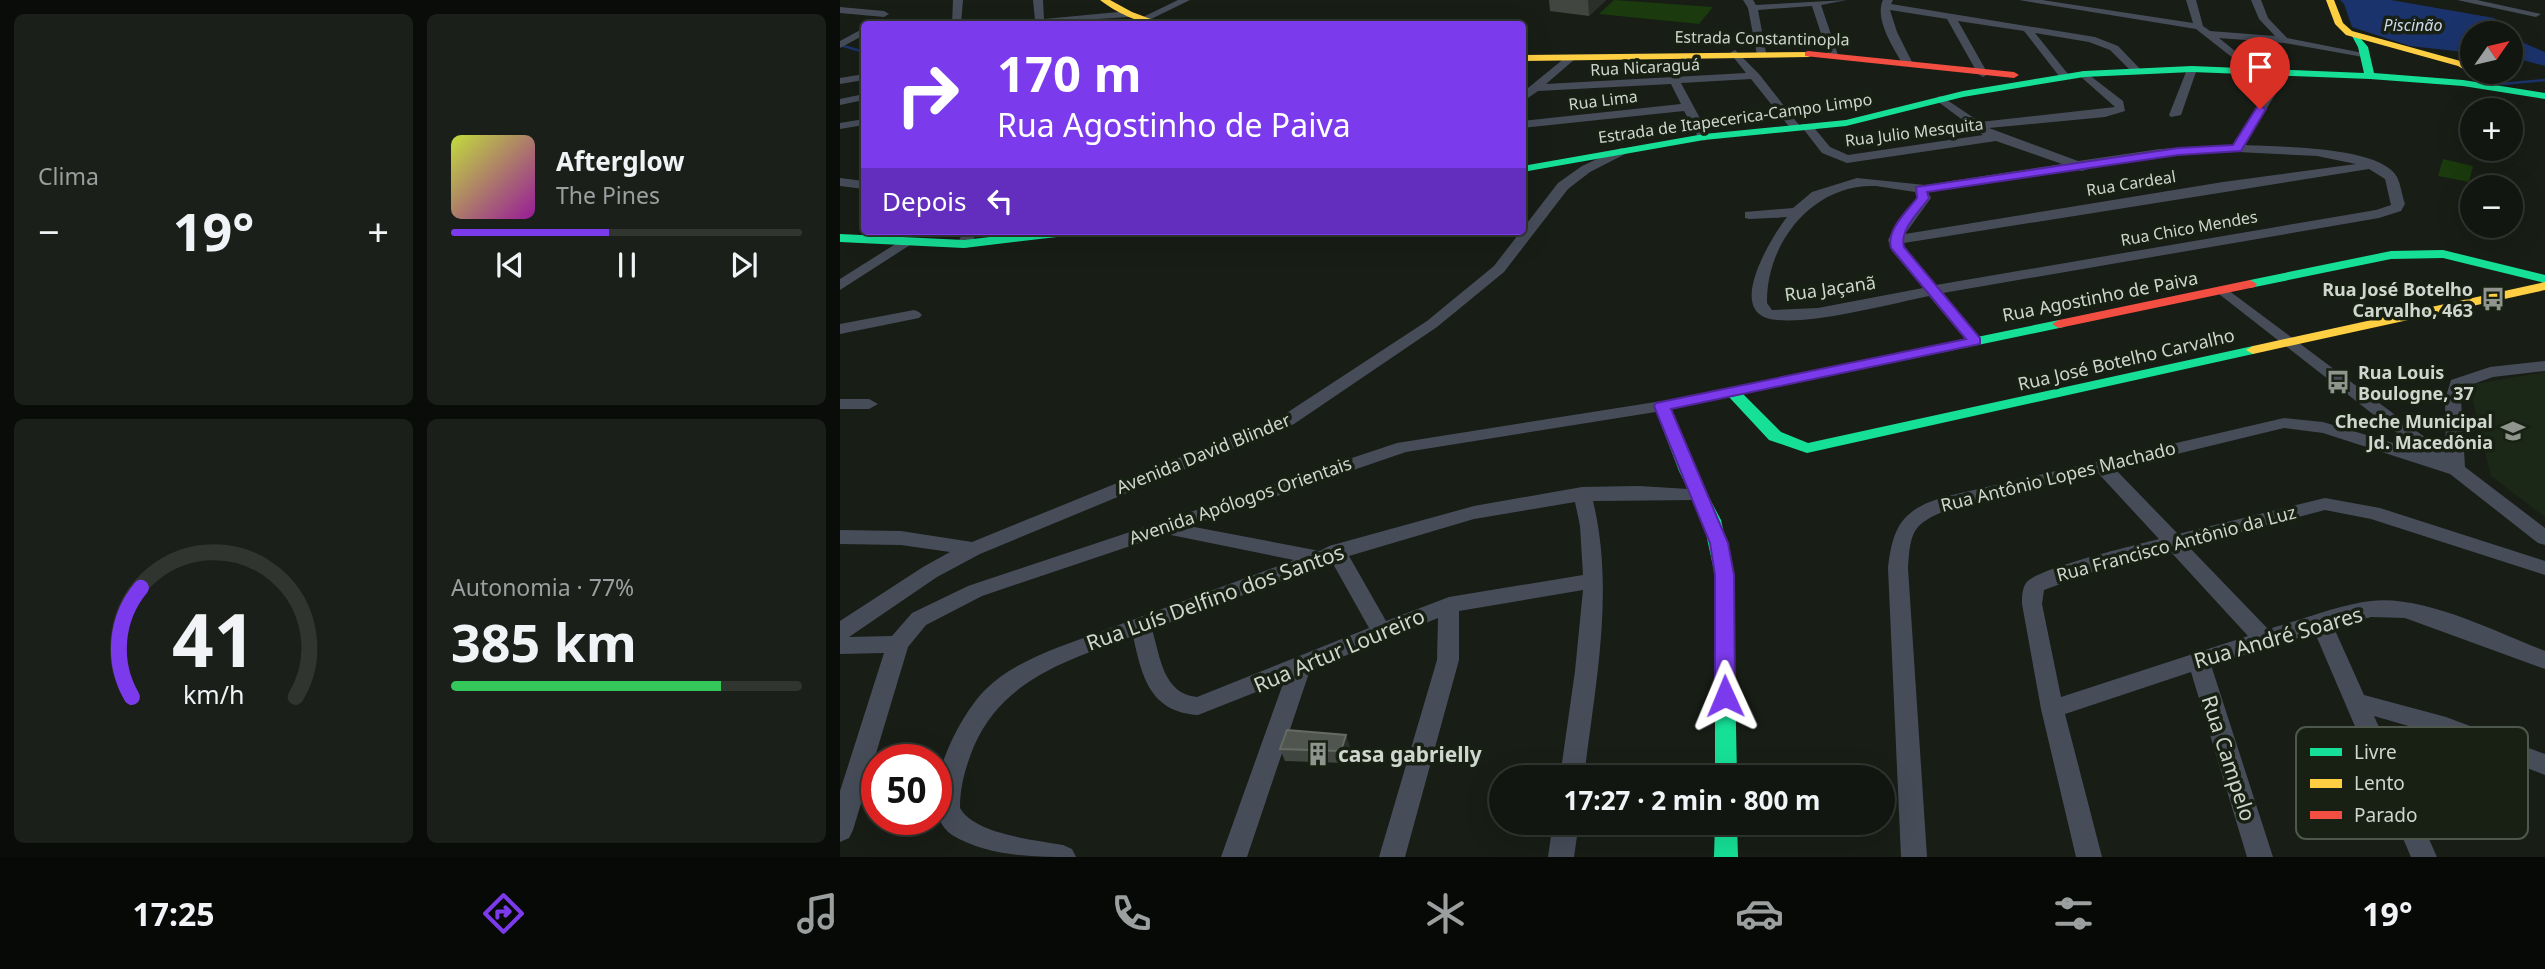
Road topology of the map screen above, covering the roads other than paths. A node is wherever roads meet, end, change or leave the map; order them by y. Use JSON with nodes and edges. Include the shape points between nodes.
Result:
{"nodes":[{"id":1,"x":886,"y":0,"type":"edge"},
{"id":2,"x":958,"y":0,"type":"edge"},
{"id":3,"x":1038,"y":0,"type":"edge"},
{"id":4,"x":1104,"y":0,"type":"edge"},
{"id":5,"x":1185,"y":0,"type":"edge"},
{"id":6,"x":1842,"y":0,"type":"edge"},
{"id":7,"x":2024,"y":0,"type":"edge"},
{"id":8,"x":2124,"y":0,"type":"edge"},
{"id":9,"x":2191,"y":0,"type":"edge"},
{"id":10,"x":2256,"y":0,"type":"edge"},
{"id":11,"x":2330,"y":0,"type":"edge"},
{"id":12,"x":2462,"y":0,"type":"edge"},
{"id":13,"x":1815,"y":2,"type":"junction"},
{"id":14,"x":1886,"y":3,"type":"edge"},
{"id":15,"x":1751,"y":4,"type":"edge"},
{"id":16,"x":840,"y":10,"type":"edge"},
{"id":17,"x":2122,"y":15,"type":"junction"},
{"id":18,"x":2540,"y":16,"type":"edge"},
{"id":19,"x":1951,"y":17,"type":"junction"},
{"id":20,"x":883,"y":19,"type":"edge"},
{"id":21,"x":1144,"y":19,"type":"edge"},
{"id":22,"x":957,"y":21,"type":"edge"},
{"id":23,"x":1040,"y":21,"type":"edge"},
{"id":24,"x":1105,"y":21,"type":"edge"},
{"id":25,"x":2027,"y":29,"type":"junction"},
{"id":26,"x":2203,"y":30,"type":"junction"},
{"id":27,"x":861,"y":33,"type":"edge"},
{"id":28,"x":2284,"y":40,"type":"junction"},
{"id":29,"x":844,"y":42,"type":"edge"},
{"id":30,"x":2360,"y":45,"type":"junction"},
{"id":31,"x":1735,"y":53,"type":"junction"},
{"id":32,"x":1760,"y":53,"type":"junction"},
{"id":33,"x":1833,"y":55,"type":"junction"},
{"id":34,"x":1526,"y":58,"type":"edge"},
{"id":35,"x":1570,"y":59,"type":"junction"},
{"id":36,"x":1908,"y":64,"type":"junction"},
{"id":37,"x":2460,"y":64,"type":"edge"},
{"id":38,"x":2192,"y":69,"type":"junction"},
{"id":39,"x":2252,"y":70,"type":"junction"},
{"id":40,"x":2137,"y":71,"type":"junction"},
{"id":41,"x":2284,"y":71,"type":"junction"},
{"id":42,"x":1983,"y":74,"type":"junction"},
{"id":43,"x":2063,"y":74,"type":"junction"},
{"id":44,"x":2084,"y":74,"type":"junction"},
{"id":45,"x":2370,"y":75,"type":"junction"},
{"id":46,"x":1755,"y":76,"type":"junction"},
{"id":47,"x":2460,"y":76,"type":"edge"},
{"id":48,"x":861,"y":78,"type":"edge"},
{"id":49,"x":840,"y":81,"type":"edge"},
{"id":50,"x":1675,"y":82,"type":"junction"},
{"id":51,"x":2487,"y":84,"type":"edge"},
{"id":52,"x":1526,"y":86,"type":"edge"},
{"id":53,"x":1538,"y":87,"type":"junction"},
{"id":54,"x":2543,"y":95,"type":"edge"},
{"id":55,"x":1526,"y":96,"type":"edge"},
{"id":56,"x":861,"y":98,"type":"edge"},
{"id":57,"x":1941,"y":99,"type":"junction"},
{"id":58,"x":840,"y":102,"type":"edge"},
{"id":59,"x":1686,"y":107,"type":"junction"},
{"id":60,"x":2175,"y":114,"type":"dead end"},
{"id":61,"x":861,"y":122,"type":"edge"},
{"id":62,"x":1526,"y":125,"type":"edge"},
{"id":63,"x":840,"y":126,"type":"edge"},
{"id":64,"x":1977,"y":126,"type":"junction"},
{"id":65,"x":1801,"y":127,"type":"junction"},
{"id":66,"x":840,"y":133,"type":"edge"},
{"id":67,"x":861,"y":136,"type":"edge"},
{"id":68,"x":1704,"y":137,"type":"junction"},
{"id":69,"x":1996,"y":137,"type":"junction"},
{"id":70,"x":2237,"y":148,"type":"junction"},
{"id":71,"x":1629,"y":150,"type":"junction"},
{"id":72,"x":1847,"y":159,"type":"junction"},
{"id":73,"x":2373,"y":165,"type":"junction"},
{"id":74,"x":2082,"y":167,"type":"junction"},
{"id":75,"x":1526,"y":168,"type":"edge"},
{"id":76,"x":1863,"y":179,"type":"junction"},
{"id":77,"x":840,"y":182,"type":"edge"},
{"id":78,"x":861,"y":185,"type":"edge"},
{"id":79,"x":1920,"y":190,"type":"junction"},
{"id":80,"x":1799,"y":212,"type":"junction"},
{"id":81,"x":1749,"y":215,"type":"dead end"},
{"id":82,"x":1526,"y":234,"type":"edge"},
{"id":83,"x":1013,"y":235,"type":"edge"},
{"id":84,"x":1525,"y":235,"type":"edge"},
{"id":85,"x":840,"y":238,"type":"edge"},
{"id":86,"x":967,"y":238,"type":"edge"},
{"id":87,"x":1895,"y":240,"type":"junction"},
{"id":88,"x":905,"y":242,"type":"junction"},
{"id":89,"x":2545,"y":279,"type":"edge"},
{"id":90,"x":840,"y":286,"type":"edge"},
{"id":91,"x":2545,"y":286,"type":"edge"},
{"id":92,"x":2224,"y":291,"type":"junction"},
{"id":93,"x":1941,"y":297,"type":"junction"},
{"id":94,"x":914,"y":315,"type":"dead end"},
{"id":95,"x":840,"y":329,"type":"edge"},
{"id":96,"x":1975,"y":341,"type":"junction"},
{"id":97,"x":2291,"y":341,"type":"junction"},
{"id":98,"x":2545,"y":366,"type":"edge"},
{"id":99,"x":1734,"y":393,"type":"junction"},
{"id":100,"x":840,"y":404,"type":"edge"},
{"id":101,"x":869,"y":404,"type":"dead end"},
{"id":102,"x":1662,"y":406,"type":"junction"},
{"id":103,"x":2101,"y":465,"type":"junction"},
{"id":104,"x":2456,"y":470,"type":"junction"},
{"id":105,"x":1582,"y":493,"type":"junction"},
{"id":106,"x":1698,"y":494,"type":"junction"},
{"id":107,"x":1165,"y":527,"type":"junction"},
{"id":108,"x":840,"y":537,"type":"edge"},
{"id":109,"x":2545,"y":538,"type":"edge"},
{"id":110,"x":2173,"y":543,"type":"junction"},
{"id":111,"x":974,"y":549,"type":"junction"},
{"id":112,"x":1328,"y":554,"type":"junction"},
{"id":113,"x":2545,"y":568,"type":"edge"},
{"id":114,"x":1594,"y":582,"type":"junction"},
{"id":115,"x":1449,"y":605,"type":"junction"},
{"id":116,"x":2321,"y":623,"type":"junction"},
{"id":117,"x":1140,"y":624,"type":"junction"},
{"id":118,"x":1381,"y":631,"type":"junction"},
{"id":119,"x":840,"y":632,"type":"edge"},
{"id":120,"x":2263,"y":639,"type":"junction"},
{"id":121,"x":898,"y":645,"type":"junction"},
{"id":122,"x":840,"y":646,"type":"edge"},
{"id":123,"x":2198,"y":660,"type":"junction"},
{"id":124,"x":2545,"y":660,"type":"edge"},
{"id":125,"x":1301,"y":664,"type":"junction"},
{"id":126,"x":2357,"y":702,"type":"junction"},
{"id":127,"x":2052,"y":709,"type":"junction"},
{"id":128,"x":2368,"y":727,"type":"edge"},
{"id":129,"x":2446,"y":727,"type":"edge"},
{"id":130,"x":2528,"y":758,"type":"edge"},
{"id":131,"x":1573,"y":765,"type":"edge"},
{"id":132,"x":1726,"y":765,"type":"edge"},
{"id":133,"x":2545,"y":765,"type":"edge"},
{"id":134,"x":840,"y":830,"type":"edge"},
{"id":135,"x":1564,"y":835,"type":"edge"},
{"id":136,"x":1726,"y":835,"type":"edge"},
{"id":137,"x":2416,"y":839,"type":"edge"},
{"id":138,"x":1063,"y":857,"type":"edge"},
{"id":139,"x":1234,"y":857,"type":"edge"},
{"id":140,"x":1392,"y":857,"type":"edge"},
{"id":141,"x":1561,"y":857,"type":"edge"},
{"id":142,"x":1726,"y":857,"type":"edge"},
{"id":143,"x":1914,"y":857,"type":"edge"},
{"id":144,"x":2089,"y":857,"type":"edge"},
{"id":145,"x":2260,"y":857,"type":"edge"},
{"id":146,"x":2424,"y":857,"type":"edge"}],
"edges":[{"from":1,"to":20,"type":"street"},
{"from":2,"to":22,"type":"street"},
{"from":3,"to":23,"type":"street"},
{"from":4,"to":21,"type":"main road"},
{"from":5,"to":21,"type":"street"},
{"from":6,"to":13,"type":"street"},
{"from":7,"to":17,"type":"street"},
{"from":8,"to":17,"type":"street"},
{"from":9,"to":26,"type":"street"},
{"from":10,"to":28,"type":"street","via":[[2264,19]]},
{"from":11,"to":30,"type":"main road","via":[[2339,24]]},
{"from":12,"to":18,"type":"street"},
{"from":13,"to":15,"type":"street"},
{"from":13,"to":33,"type":"street"},
{"from":14,"to":19,"type":"street"},
{"from":14,"to":36,"type":"street"},
{"from":15,"to":32,"type":"street"},
{"from":16,"to":20,"type":"street"},
{"from":17,"to":26,"type":"street"},
{"from":19,"to":25,"type":"street"},
{"from":19,"to":42,"type":"street"},
{"from":21,"to":24,"type":"street"},
{"from":25,"to":40,"type":"street","via":[[2101,42]]},
{"from":25,"to":43,"type":"street"},
{"from":26,"to":28,"type":"street"},
{"from":26,"to":39,"type":"street"},
{"from":27,"to":29,"type":"street"},
{"from":28,"to":30,"type":"street"},
{"from":30,"to":37,"type":"main road","via":[[2385,45]]},
{"from":30,"to":45,"type":"main road"},
{"from":31,"to":32,"type":"main road","name":"Estrada Constantinopla"},
{"from":31,"to":35,"type":"main road","name":"Estrada Constantinopla"},
{"from":31,"to":46,"type":"street","name":"Rua Julio Mesquita"},
{"from":32,"to":33,"type":"main road","name":"Estrada Constantinopla"},
{"from":33,"to":36,"type":"main road","name":"Estrada Constantinopla"},
{"from":34,"to":35,"type":"main road","name":"Estrada Constantinopla"},
{"from":35,"to":53,"type":"street","name":"Rua Lima"},
{"from":36,"to":42,"type":"main road","name":"Estrada Constantinopla"},
{"from":38,"to":39,"type":"main road","name":"Estrada de Itapecerica-Campo Limpo"},
{"from":38,"to":40,"type":"main road","name":"Estrada de Itapecerica-Campo Limpo"},
{"from":38,"to":60,"type":"street"},
{"from":39,"to":41,"type":"main road","name":"Estrada de Itapecerica-Campo Limpo"},
{"from":40,"to":44,"type":"main road","name":"Estrada de Itapecerica-Campo Limpo"},
{"from":41,"to":45,"type":"main road","name":"Estrada de Itapecerica-Campo Limpo"},
{"from":41,"to":70,"type":"street"},
{"from":42,"to":43,"type":"main road","name":"Estrada Constantinopla"},
{"from":43,"to":44,"type":"main road","name":"Estrada Constantinopla"},
{"from":44,"to":57,"type":"main road","name":"Estrada de Itapecerica-Campo Limpo"},
{"from":44,"to":64,"type":"street","via":[[2122,109]]},
{"from":45,"to":47,"type":"main road","name":"Estrada de Itapecerica-Campo Limpo"},
{"from":46,"to":50,"type":"street","name":"Rua Nicaraguá"},
{"from":46,"to":65,"type":"street","name":"Rua Julio Mesquita"},
{"from":48,"to":49,"type":"street"},
{"from":50,"to":53,"type":"street","name":"Rua Nicaraguá"},
{"from":50,"to":59,"type":"street"},
{"from":51,"to":54,"type":"main road","name":"Estrada de Itapecerica-Campo Limpo"},
{"from":52,"to":53,"type":"street","name":"Rua Nicaraguá"},
{"from":53,"to":55,"type":"street","name":"Rua Lima"},
{"from":56,"to":58,"type":"street"},
{"from":57,"to":64,"type":"street"},
{"from":57,"to":65,"type":"main road","name":"Estrada de Itapecerica-Campo Limpo","via":[[1855,121]]},
{"from":59,"to":62,"type":"street","name":"Rua Lima"},
{"from":59,"to":68,"type":"street"},
{"from":61,"to":63,"type":"street"},
{"from":64,"to":69,"type":"street"},
{"from":65,"to":68,"type":"main road","name":"Estrada de Itapecerica-Campo Limpo"},
{"from":65,"to":72,"type":"street","name":"Rua Julio Mesquita","via":[[1826,150]]},
{"from":66,"to":67,"type":"street"},
{"from":68,"to":71,"type":"main road","name":"Estrada de Itapecerica-Campo Limpo"},
{"from":69,"to":72,"type":"street","name":"Rua Julio Mesquita"},
{"from":69,"to":74,"type":"street"},
{"from":70,"to":73,"type":"street","name":"Rua Jaçanã","via":[[2346,157]]},
{"from":70,"to":74,"type":"street","name":"Rua Jaçanã"},
{"from":71,"to":75,"type":"main road","name":"Estrada de Itapecerica-Campo Limpo"},
{"from":71,"to":82,"type":"street","name":"Avenida David Blinder","via":[[1605,159],[1563,186]]},
{"from":72,"to":76,"type":"street"},
{"from":73,"to":87,"type":"street","name":"Rua Cardeal"},
{"from":73,"to":93,"type":"street","name":"Rua Chico Mendes","via":[[2393,183],[2398,204],[2390,211]]},
{"from":74,"to":79,"type":"street","name":"Rua Jaçanã"},
{"from":76,"to":79,"type":"street","name":"Rua Jaçanã"},
{"from":76,"to":80,"type":"street","name":"Rua Jaçanã","via":[[1816,195]]},
{"from":77,"to":78,"type":"street"},
{"from":79,"to":87,"type":"street","via":[[1923,198]]},
{"from":80,"to":81,"type":"street"},
{"from":80,"to":93,"type":"street","name":"Rua Jaçanã","via":[[1759,281],[1759,303],[1768,313],[1818,313]]},
{"from":83,"to":86,"type":"main road"},
{"from":84,"to":111,"type":"street","name":"Avenida David Blinder","via":[[1485,282],[1390,354],[1308,408],[1246,440],[1039,519]]},
{"from":85,"to":88,"type":"main road"},
{"from":86,"to":88,"type":"main road"},
{"from":87,"to":93,"type":"street","via":[[1904,257]]},
{"from":88,"to":90,"type":"street"},
{"from":89,"to":92,"type":"main road","name":"Rua Agostinho de Paiva","via":[[2422,252]]},
{"from":91,"to":97,"type":"main road","name":"Rua José Botelho Carvalho"},
{"from":92,"to":96,"type":"main road","name":"Rua Agostinho de Paiva"},
{"from":92,"to":97,"type":"street"},
{"from":93,"to":96,"type":"street"},
{"from":94,"to":95,"type":"street"},
{"from":96,"to":99,"type":"main road","name":"Rua Agostinho de Paiva"},
{"from":97,"to":99,"type":"main road","name":"Rua José Botelho Carvalho","via":[[1807,448],[1794,448],[1777,439]]},
{"from":97,"to":104,"type":"street"},
{"from":98,"to":104,"type":"street","via":[[2490,372],[2457,384]]},
{"from":99,"to":102,"type":"main road","name":"Rua Agostinho de Paiva"},
{"from":100,"to":101,"type":"street"},
{"from":102,"to":106,"type":"main road"},
{"from":102,"to":107,"type":"street","name":"Avenida Apólogos Orientais","via":[[1404,447]]},
{"from":103,"to":104,"type":"street","name":"Rua Antônio Lopes Machado","via":[[2296,422]]},
{"from":103,"to":110,"type":"street"},
{"from":103,"to":143,"type":"street","name":"Rua Antônio Lopes Machado","via":[[1948,502],[1914,516],[1903,529],[1898,568]]},
{"from":104,"to":109,"type":"street"},
{"from":105,"to":106,"type":"street","name":"Rua Luís Delfino dos Santos"},
{"from":105,"to":112,"type":"street","name":"Rua Luís Delfino dos Santos","via":[[1469,511]]},
{"from":105,"to":114,"type":"street","via":[[1592,537]]},
{"from":106,"to":132,"type":"main road","via":[[1719,543],[1724,575]]},
{"from":107,"to":112,"type":"street","via":[[1224,541]]},
{"from":107,"to":121,"type":"street","name":"Avenida Apólogos Orientais","via":[[943,605],[919,619]]},
{"from":108,"to":111,"type":"street","via":[[877,536]]},
{"from":110,"to":113,"type":"street","name":"Rua Francisco Antônio da Luz","via":[[2333,504]]},
{"from":110,"to":120,"type":"street"},
{"from":110,"to":127,"type":"street","name":"Rua Francisco Antônio da Luz","via":[[2052,575],[2034,587],[2032,604]]},
{"from":111,"to":119,"type":"street","name":"Avenida David Blinder","via":[[930,572]]},
{"from":112,"to":117,"type":"street","name":"Rua Luís Delfino dos Santos"},
{"from":112,"to":118,"type":"street"},
{"from":114,"to":115,"type":"street","name":"Rua Artur Loureiro"},
{"from":114,"to":131,"type":"street"},
{"from":115,"to":118,"type":"street","name":"Rua Artur Loureiro"},
{"from":115,"to":140,"type":"street","via":[[1448,660]]},
{"from":116,"to":120,"type":"street","name":"Rua André Soares"},
{"from":116,"to":124,"type":"street","name":"Rua André Soares","via":[[2356,611],[2405,610]]},
{"from":116,"to":126,"type":"street"},
{"from":117,"to":125,"type":"street","name":"Rua Artur Loureiro","via":[[1161,691],[1185,707],[1198,706]]},
{"from":117,"to":138,"type":"street","name":"Rua Luís Delfino dos Santos","via":[[1009,681],[990,699],[960,750],[946,803],[952,819],[966,831]]},
{"from":118,"to":125,"type":"street","name":"Rua Artur Loureiro"},
{"from":120,"to":123,"type":"street","name":"Rua André Soares"},
{"from":121,"to":122,"type":"street"},
{"from":121,"to":134,"type":"street"},
{"from":123,"to":127,"type":"street","name":"Rua André Soares"},
{"from":123,"to":145,"type":"street","name":"Rua Campelo"},
{"from":125,"to":139,"type":"street"},
{"from":126,"to":128,"type":"street"},
{"from":126,"to":129,"type":"street"},
{"from":127,"to":144,"type":"street","name":"Rua Francisco Antônio da Luz"},
{"from":130,"to":133,"type":"street"},
{"from":135,"to":141,"type":"street"},
{"from":136,"to":142,"type":"main road"},
{"from":137,"to":146,"type":"street"}]}
